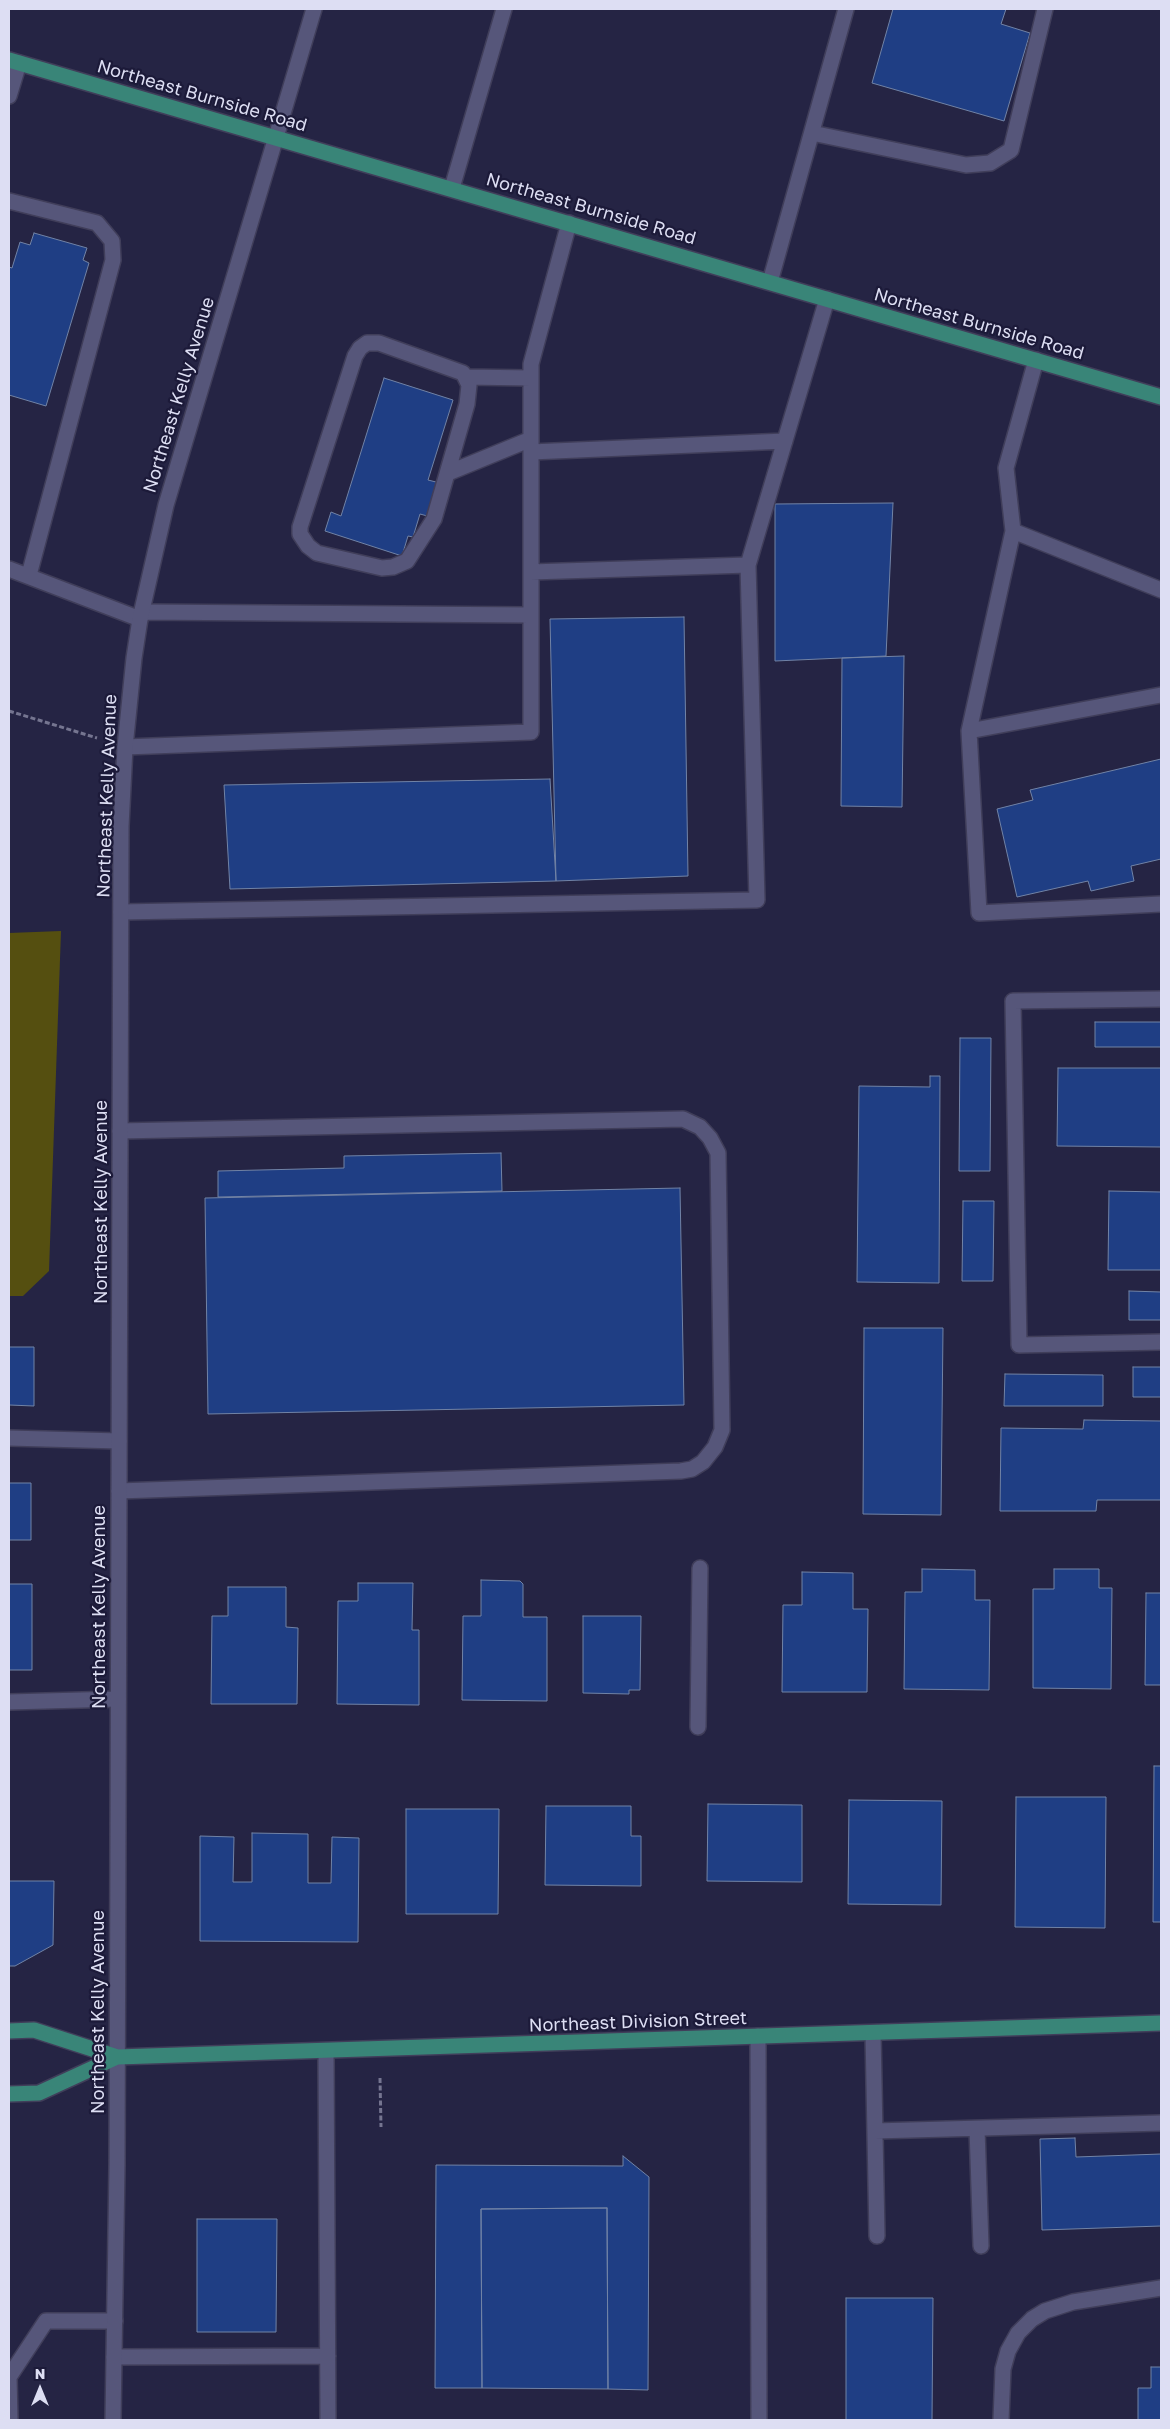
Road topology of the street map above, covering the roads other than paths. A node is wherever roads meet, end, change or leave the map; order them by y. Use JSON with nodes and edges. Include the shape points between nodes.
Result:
{"nodes":[{"id":1,"x":314,"y":9,"type":"edge"},
{"id":2,"x":504,"y":9,"type":"edge"},
{"id":3,"x":846,"y":9,"type":"edge"},
{"id":4,"x":1046,"y":9,"type":"edge"},
{"id":5,"x":14,"y":61,"type":"edge"},
{"id":6,"x":9,"y":96,"type":"edge"},
{"id":7,"x":812,"y":133,"type":"junction"},
{"id":8,"x":276,"y":137,"type":"junction"},
{"id":9,"x":452,"y":188,"type":"junction"},
{"id":10,"x":9,"y":201,"type":"edge"},
{"id":11,"x":569,"y":223,"type":"junction"},
{"id":12,"x":770,"y":282,"type":"junction"},
{"id":13,"x":827,"y":299,"type":"junction"},
{"id":14,"x":1036,"y":360,"type":"junction"},
{"id":15,"x":466,"y":377,"type":"junction"},
{"id":16,"x":531,"y":378,"type":"junction"},
{"id":17,"x":1161,"y":397,"type":"edge"},
{"id":18,"x":785,"y":441,"type":"junction"},
{"id":19,"x":531,"y":446,"type":"junction"},
{"id":20,"x":448,"y":473,"type":"junction"},
{"id":21,"x":1013,"y":532,"type":"junction"},
{"id":22,"x":748,"y":565,"type":"junction"},
{"id":23,"x":9,"y":570,"type":"edge"},
{"id":24,"x":531,"y":572,"type":"junction"},
{"id":25,"x":29,"y":576,"type":"junction"},
{"id":26,"x":1161,"y":590,"type":"edge"},
{"id":27,"x":531,"y":615,"type":"junction"},
{"id":28,"x":141,"y":616,"type":"junction"},
{"id":29,"x":1161,"y":695,"type":"edge"},
{"id":30,"x":969,"y":731,"type":"junction"},
{"id":31,"x":125,"y":747,"type":"junction"},
{"id":32,"x":1161,"y":904,"type":"edge"},
{"id":33,"x":121,"y":912,"type":"junction"},
{"id":34,"x":1161,"y":999,"type":"edge"},
{"id":35,"x":120,"y":1131,"type":"junction"},
{"id":36,"x":1161,"y":1342,"type":"edge"},
{"id":37,"x":9,"y":1438,"type":"edge"},
{"id":38,"x":119,"y":1441,"type":"junction"},
{"id":39,"x":119,"y":1492,"type":"junction"},
{"id":40,"x":700,"y":1568,"type":"dead end"},
{"id":41,"x":118,"y":1699,"type":"junction"},
{"id":42,"x":9,"y":1702,"type":"edge"},
{"id":43,"x":698,"y":1727,"type":"dead end"},
{"id":44,"x":1161,"y":2023,"type":"edge"},
{"id":45,"x":9,"y":2031,"type":"edge"},
{"id":46,"x":873,"y":2033,"type":"junction"},
{"id":47,"x":758,"y":2036,"type":"junction"},
{"id":48,"x":326,"y":2051,"type":"junction"},
{"id":49,"x":117,"y":2057,"type":"junction"},
{"id":50,"x":9,"y":2094,"type":"edge"},
{"id":51,"x":1161,"y":2123,"type":"edge"},
{"id":52,"x":977,"y":2129,"type":"junction"},
{"id":53,"x":875,"y":2131,"type":"junction"},
{"id":54,"x":877,"y":2236,"type":"dead end"},
{"id":55,"x":981,"y":2246,"type":"dead end"},
{"id":56,"x":1161,"y":2288,"type":"edge"},
{"id":57,"x":115,"y":2321,"type":"junction"},
{"id":58,"x":328,"y":2356,"type":"junction"},
{"id":59,"x":114,"y":2357,"type":"junction"},
{"id":60,"x":10,"y":2420,"type":"edge"},
{"id":61,"x":113,"y":2420,"type":"edge"},
{"id":62,"x":328,"y":2420,"type":"edge"},
{"id":63,"x":759,"y":2420,"type":"edge"},
{"id":64,"x":1001,"y":2420,"type":"edge"}],
"edges":[{"from":1,"to":8,"type":"street","name":"Northeast Kelly Avenue"},
{"from":2,"to":9,"type":"street"},
{"from":3,"to":7,"type":"street"},
{"from":4,"to":7,"type":"street","via":[[1011,150],[990,163],[966,165]]},
{"from":5,"to":6,"type":"street"},
{"from":5,"to":8,"type":"main road","name":"Northeast Burnside Road"},
{"from":7,"to":12,"type":"street"},
{"from":8,"to":9,"type":"main road","name":"Northeast Burnside Road"},
{"from":8,"to":28,"type":"street","name":"Northeast Kelly Avenue","via":[[166,505]]},
{"from":9,"to":11,"type":"main road","name":"Northeast Burnside Road"},
{"from":10,"to":25,"type":"street","via":[[97,223],[112,241],[113,260]]},
{"from":11,"to":12,"type":"main road","name":"Northeast Burnside Road"},
{"from":11,"to":16,"type":"street","via":[[531,364]]},
{"from":12,"to":13,"type":"main road","name":"Northeast Burnside Road"},
{"from":13,"to":14,"type":"main road","name":"Northeast Burnside Road"},
{"from":13,"to":18,"type":"street"},
{"from":14,"to":17,"type":"main road","name":"Northeast Burnside Road"},
{"from":14,"to":21,"type":"street","via":[[1006,468]]},
{"from":15,"to":16,"type":"street"},
{"from":15,"to":20,"type":"street","via":[[469,394]]},
{"from":15,"to":20,"type":"street","via":[[463,372],[379,344],[360,348],[300,526],[303,540],[317,554],[382,568],[407,561],[434,519]]},
{"from":16,"to":19,"type":"street"},
{"from":18,"to":19,"type":"street"},
{"from":18,"to":22,"type":"street"},
{"from":19,"to":20,"type":"street"},
{"from":19,"to":24,"type":"street"},
{"from":21,"to":26,"type":"street"},
{"from":21,"to":30,"type":"street"},
{"from":22,"to":24,"type":"street"},
{"from":22,"to":33,"type":"street","via":[[757,900]]},
{"from":23,"to":25,"type":"street"},
{"from":24,"to":27,"type":"street"},
{"from":25,"to":28,"type":"street"},
{"from":27,"to":28,"type":"street"},
{"from":27,"to":31,"type":"street","via":[[531,732]]},
{"from":28,"to":31,"type":"street","name":"Northeast Kelly Avenue"},
{"from":29,"to":30,"type":"street"},
{"from":30,"to":32,"type":"street","via":[[979,913]]},
{"from":31,"to":33,"type":"street","name":"Northeast Kelly Avenue"},
{"from":33,"to":35,"type":"street","name":"Northeast Kelly Avenue"},
{"from":34,"to":36,"type":"street","via":[[1013,1001],[1019,1345]]},
{"from":35,"to":38,"type":"street","name":"Northeast Kelly Avenue"},
{"from":35,"to":39,"type":"street","via":[[684,1119],[710,1138],[718,1153],[722,1430],[715,1447],[703,1462],[682,1471]]},
{"from":37,"to":38,"type":"street"},
{"from":38,"to":39,"type":"street","name":"Northeast Kelly Avenue"},
{"from":39,"to":41,"type":"street","name":"Northeast Kelly Avenue"},
{"from":40,"to":43,"type":"street"},
{"from":41,"to":42,"type":"street"},
{"from":41,"to":49,"type":"street","name":"Northeast Kelly Avenue"},
{"from":44,"to":46,"type":"main road","name":"Northeast Division Street"},
{"from":45,"to":49,"type":"main road","name":"Northeast Division Street","via":[[34,2030]]},
{"from":46,"to":47,"type":"main road","name":"Northeast Division Street"},
{"from":46,"to":53,"type":"street"},
{"from":47,"to":48,"type":"main road","name":"Northeast Division Street"},
{"from":47,"to":63,"type":"street"},
{"from":48,"to":49,"type":"main road","name":"Northeast Division Street"},
{"from":48,"to":58,"type":"street"},
{"from":49,"to":50,"type":"main road","name":"Northeast Division Street","via":[[39,2093]]},
{"from":49,"to":57,"type":"street","name":"Northeast Kelly Avenue"},
{"from":51,"to":52,"type":"street"},
{"from":52,"to":53,"type":"street"},
{"from":52,"to":55,"type":"street"},
{"from":53,"to":54,"type":"street"},
{"from":56,"to":64,"type":"street","via":[[1073,2302],[1032,2319],[1018,2333],[1008,2351],[1003,2369]]},
{"from":57,"to":59,"type":"street","name":"Northeast Kelly Avenue"},
{"from":57,"to":60,"type":"street","via":[[46,2321],[9,2377]]},
{"from":58,"to":59,"type":"street"},
{"from":58,"to":62,"type":"street"},
{"from":59,"to":61,"type":"street","name":"Northeast Kelly Avenue"}]}
